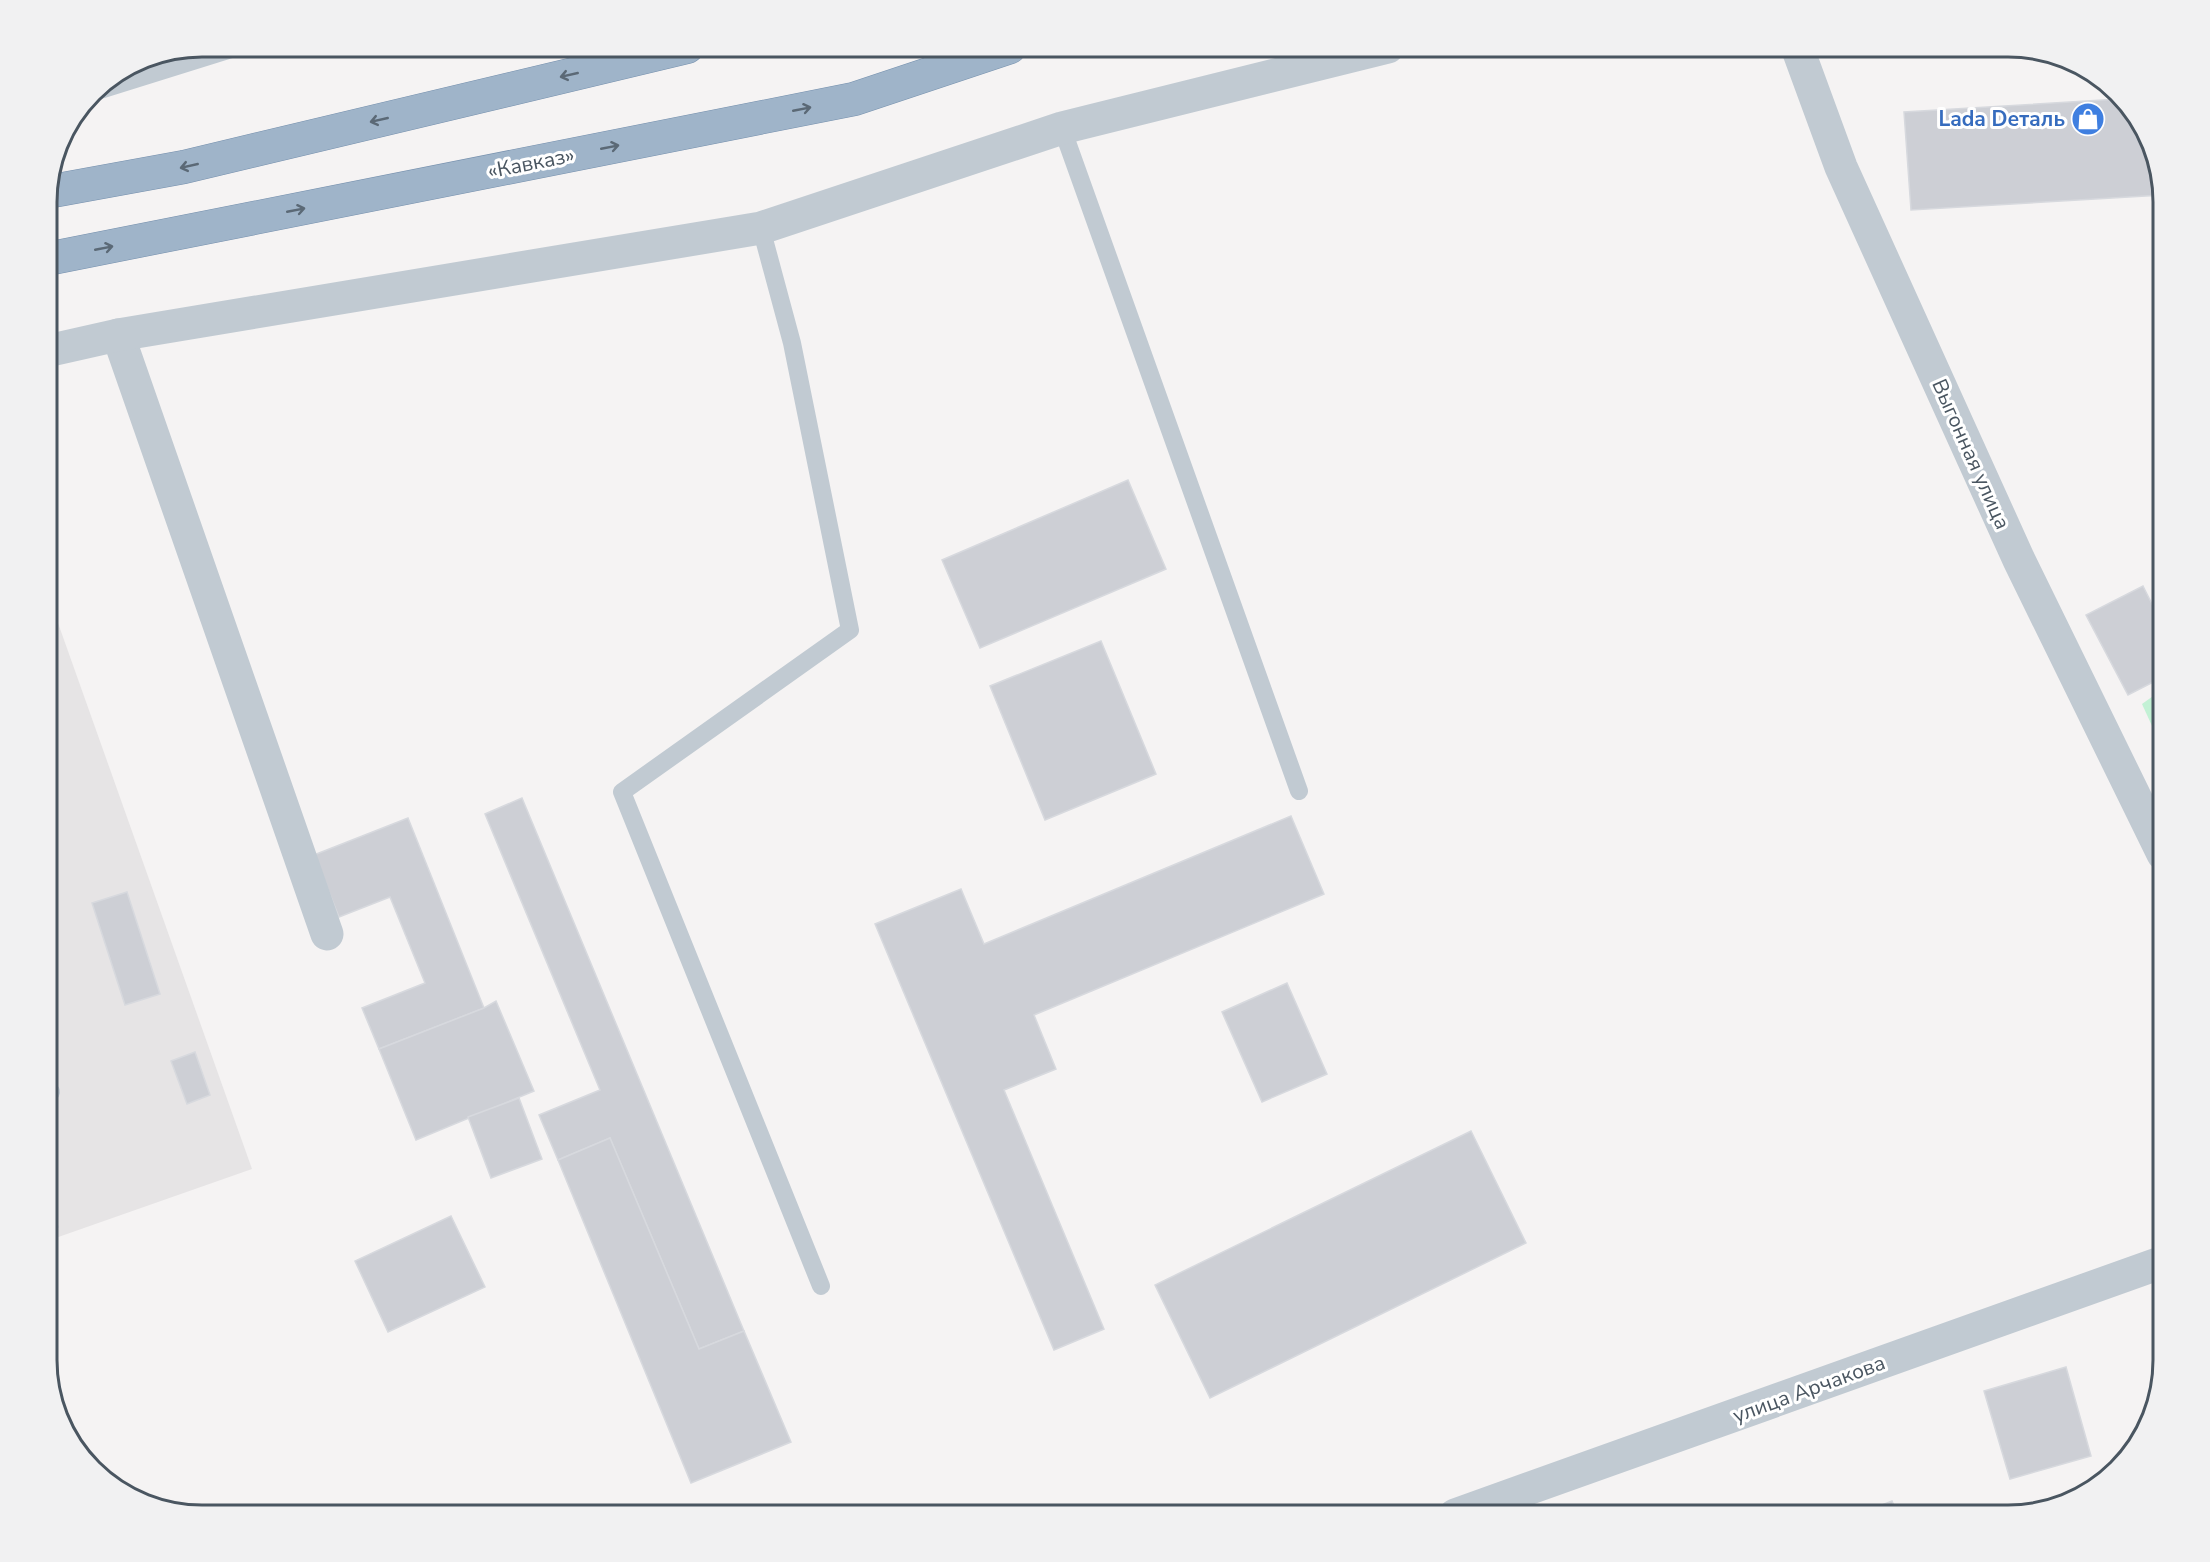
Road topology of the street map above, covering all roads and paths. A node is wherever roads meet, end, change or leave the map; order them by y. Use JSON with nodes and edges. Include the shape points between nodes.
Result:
{"nodes":[{"id":1,"x":204,"y":57,"type":"edge"},
{"id":2,"x":641,"y":57,"type":"edge"},
{"id":3,"x":978,"y":57,"type":"edge"},
{"id":4,"x":1344,"y":57,"type":"edge"},
{"id":5,"x":1801,"y":57,"type":"edge"},
{"id":6,"x":116,"y":85,"type":"edge"},
{"id":7,"x":1062,"y":128,"type":"junction"},
{"id":8,"x":57,"y":190,"type":"edge"},
{"id":9,"x":761,"y":228,"type":"junction"},
{"id":10,"x":57,"y":257,"type":"edge"},
{"id":11,"x":118,"y":335,"type":"junction"},
{"id":12,"x":57,"y":349,"type":"edge"},
{"id":13,"x":1299,"y":791,"type":"dead end"},
{"id":14,"x":2153,"y":834,"type":"edge"},
{"id":15,"x":327,"y":934,"type":"dead end"},
{"id":16,"x":2153,"y":1266,"type":"edge"},
{"id":17,"x":821,"y":1286,"type":"dead end"},
{"id":18,"x":1483,"y":1505,"type":"edge"}],
"edges":[{"from":1,"to":6,"type":"lane"},
{"from":2,"to":8,"type":"highway","one_way":true,"via":[[183,167]]},
{"from":10,"to":3,"type":"highway","name":"«Кавказ»","one_way":true,"via":[[854,99]]},
{"from":4,"to":7,"type":"street"},
{"from":5,"to":14,"type":"street","name":"Выгонная улица","via":[[1841,167],[2009,539]]},
{"from":7,"to":9,"type":"street"},
{"from":7,"to":13,"type":"lane"},
{"from":9,"to":11,"type":"street"},
{"from":9,"to":17,"type":"lane","via":[[792,343],[850,630],[622,792]]},
{"from":11,"to":12,"type":"street"},
{"from":11,"to":15,"type":"street"},
{"from":16,"to":18,"type":"street","name":"улица Арчакова"}]}
